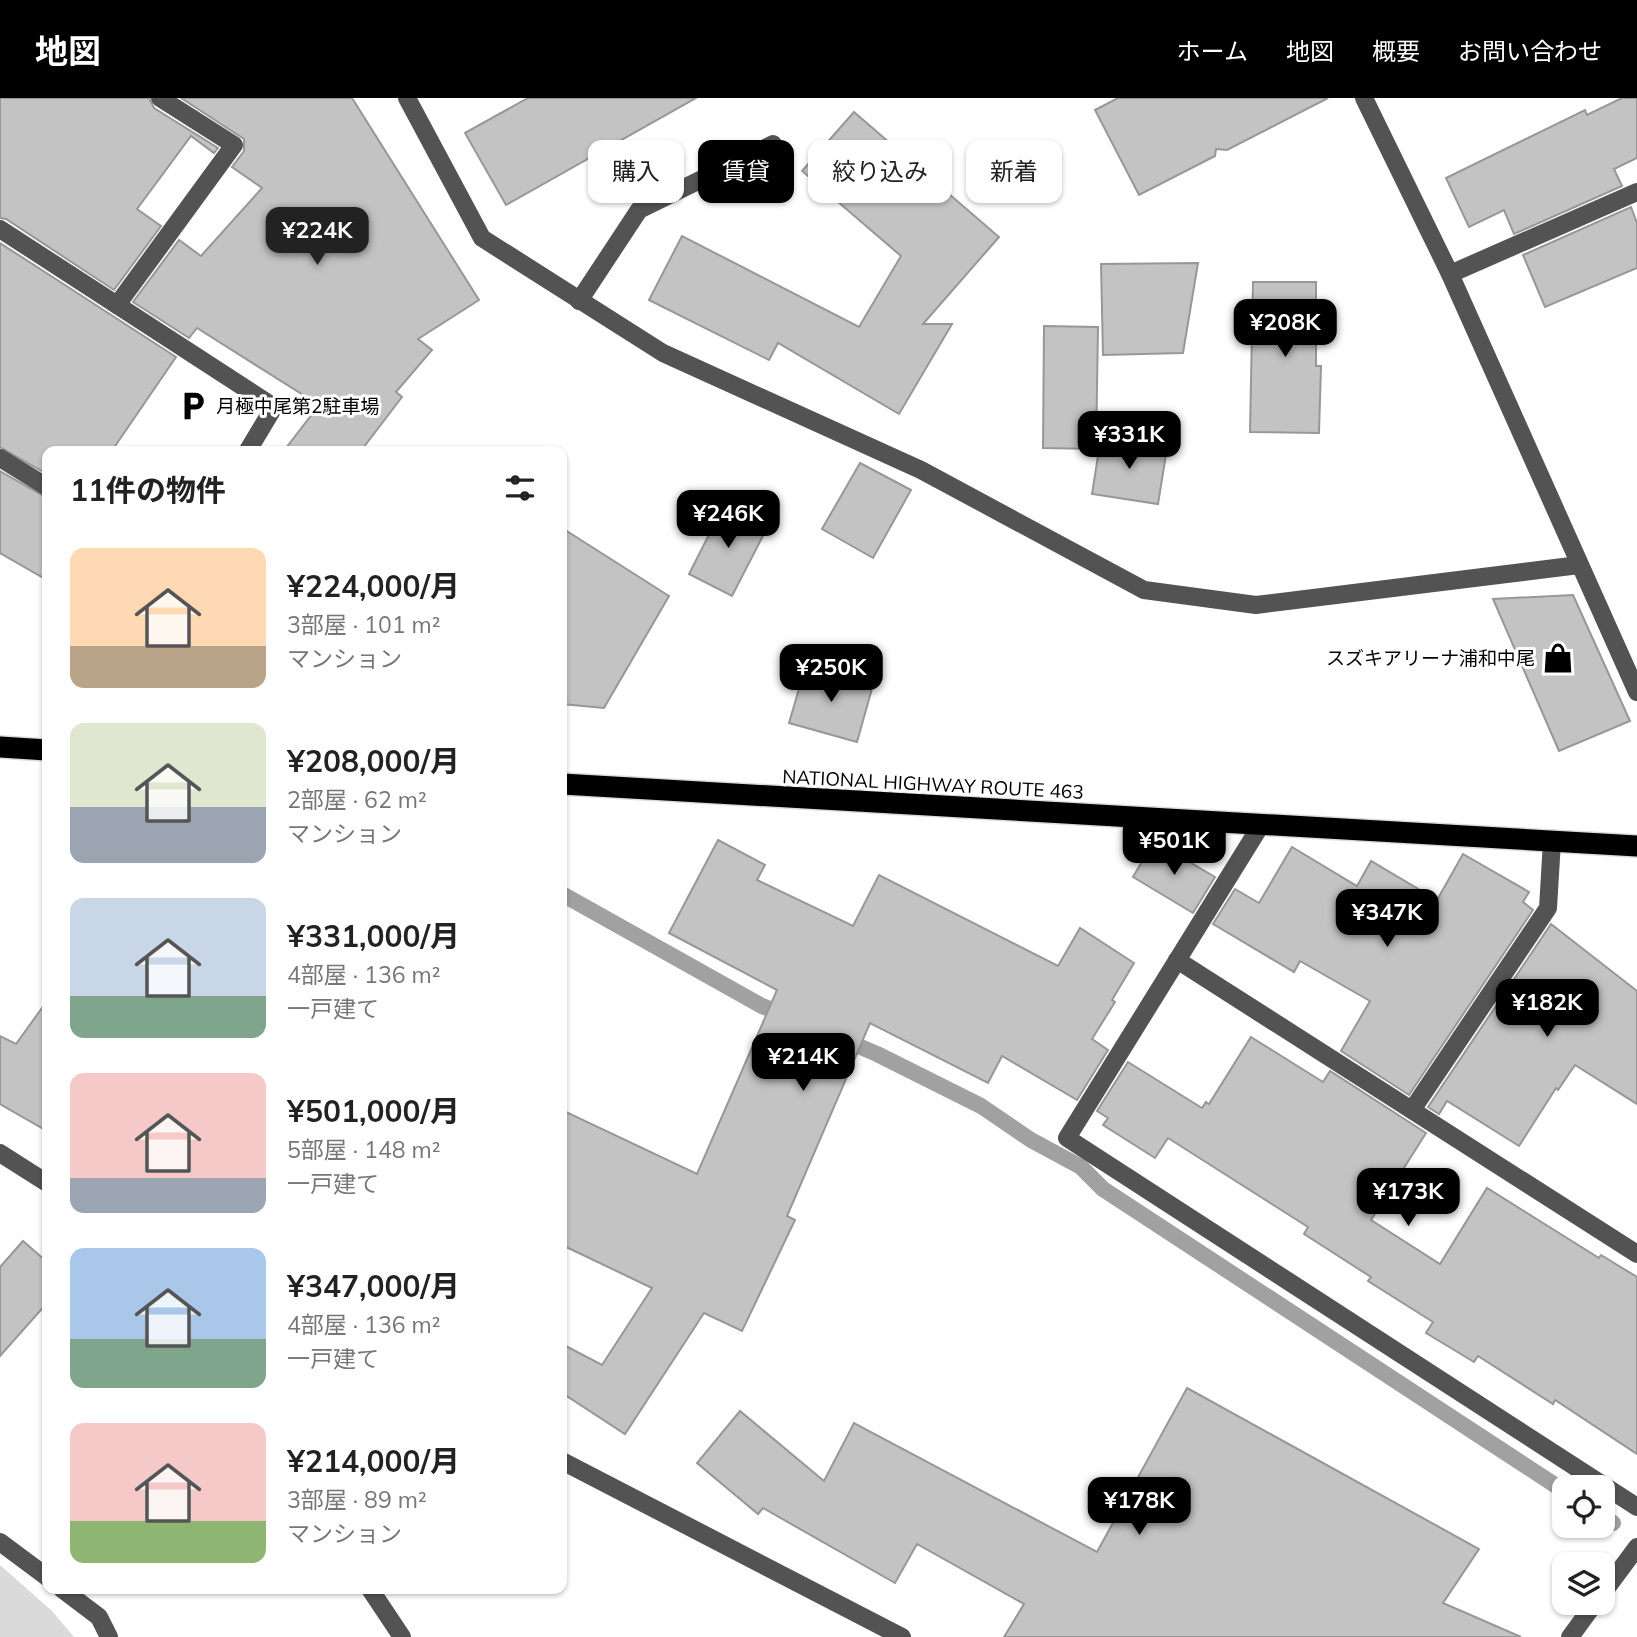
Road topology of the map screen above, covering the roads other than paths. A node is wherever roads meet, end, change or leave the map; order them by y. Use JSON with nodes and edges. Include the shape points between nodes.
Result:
{"nodes":[{"id":1,"x":160,"y":98,"type":"edge"},
{"id":2,"x":407,"y":98,"type":"edge"},
{"id":3,"x":1364,"y":98,"type":"edge"},
{"id":4,"x":698,"y":181,"type":"edge"},
{"id":5,"x":1637,"y":192,"type":"edge"},
{"id":6,"x":0,"y":229,"type":"edge"},
{"id":7,"x":1450,"y":274,"type":"junction"},
{"id":8,"x":579,"y":300,"type":"junction"},
{"id":9,"x":117,"y":305,"type":"junction"},
{"id":10,"x":251,"y":446,"type":"edge"},
{"id":11,"x":0,"y":458,"type":"edge"},
{"id":12,"x":42,"y":483,"type":"edge"},
{"id":13,"x":1579,"y":565,"type":"junction"},
{"id":14,"x":1637,"y":692,"type":"edge"},
{"id":15,"x":0,"y":747,"type":"edge"},
{"id":16,"x":42,"y":750,"type":"edge"},
{"id":17,"x":567,"y":784,"type":"edge"},
{"id":18,"x":1261,"y":825,"type":"junction"},
{"id":19,"x":1552,"y":841,"type":"junction"},
{"id":20,"x":1637,"y":846,"type":"edge"},
{"id":21,"x":1177,"y":960,"type":"junction"},
{"id":22,"x":1412,"y":1110,"type":"junction"},
{"id":23,"x":0,"y":1153,"type":"edge"},
{"id":24,"x":42,"y":1180,"type":"edge"},
{"id":25,"x":1637,"y":1254,"type":"edge"},
{"id":26,"x":567,"y":1464,"type":"edge"},
{"id":27,"x":1637,"y":1507,"type":"edge"},
{"id":28,"x":0,"y":1542,"type":"edge"},
{"id":29,"x":1637,"y":1547,"type":"edge"},
{"id":30,"x":42,"y":1573,"type":"edge"},
{"id":31,"x":1615,"y":1577,"type":"edge"},
{"id":32,"x":69,"y":1594,"type":"edge"},
{"id":33,"x":373,"y":1594,"type":"edge"},
{"id":34,"x":1586,"y":1615,"type":"edge"},
{"id":35,"x":109,"y":1637,"type":"edge"},
{"id":36,"x":402,"y":1637,"type":"edge"},
{"id":37,"x":902,"y":1637,"type":"edge"},
{"id":38,"x":1570,"y":1637,"type":"edge"}],
"edges":[{"from":1,"to":9,"type":"street","via":[[234,145]]},
{"from":2,"to":8,"type":"street","via":[[482,238]]},
{"from":3,"to":7,"type":"street"},
{"from":4,"to":8,"type":"street","via":[[639,210]]},
{"from":5,"to":7,"type":"street"},
{"from":6,"to":9,"type":"street"},
{"from":7,"to":13,"type":"street"},
{"from":8,"to":13,"type":"street","via":[[663,353],[921,470],[1144,590],[1256,605]]},
{"from":9,"to":10,"type":"street","via":[[274,407]]},
{"from":11,"to":12,"type":"street"},
{"from":13,"to":14,"type":"street"},
{"from":15,"to":16,"type":"highway"},
{"from":17,"to":18,"type":"highway","name":"NATIONAL HIGHWAY ROUTE 463"},
{"from":18,"to":19,"type":"highway","name":"NATIONAL HIGHWAY ROUTE 463"},
{"from":18,"to":21,"type":"street"},
{"from":19,"to":20,"type":"highway","name":"NATIONAL HIGHWAY ROUTE 463"},
{"from":19,"to":22,"type":"street","via":[[1548,908]]},
{"from":21,"to":22,"type":"street"},
{"from":21,"to":27,"type":"street","via":[[1067,1138]]},
{"from":22,"to":25,"type":"street"},
{"from":23,"to":24,"type":"street"},
{"from":26,"to":37,"type":"street"},
{"from":28,"to":30,"type":"street"},
{"from":29,"to":31,"type":"street"},
{"from":32,"to":35,"type":"street","via":[[99,1617]]},
{"from":33,"to":36,"type":"street"},
{"from":34,"to":38,"type":"street"}]}
